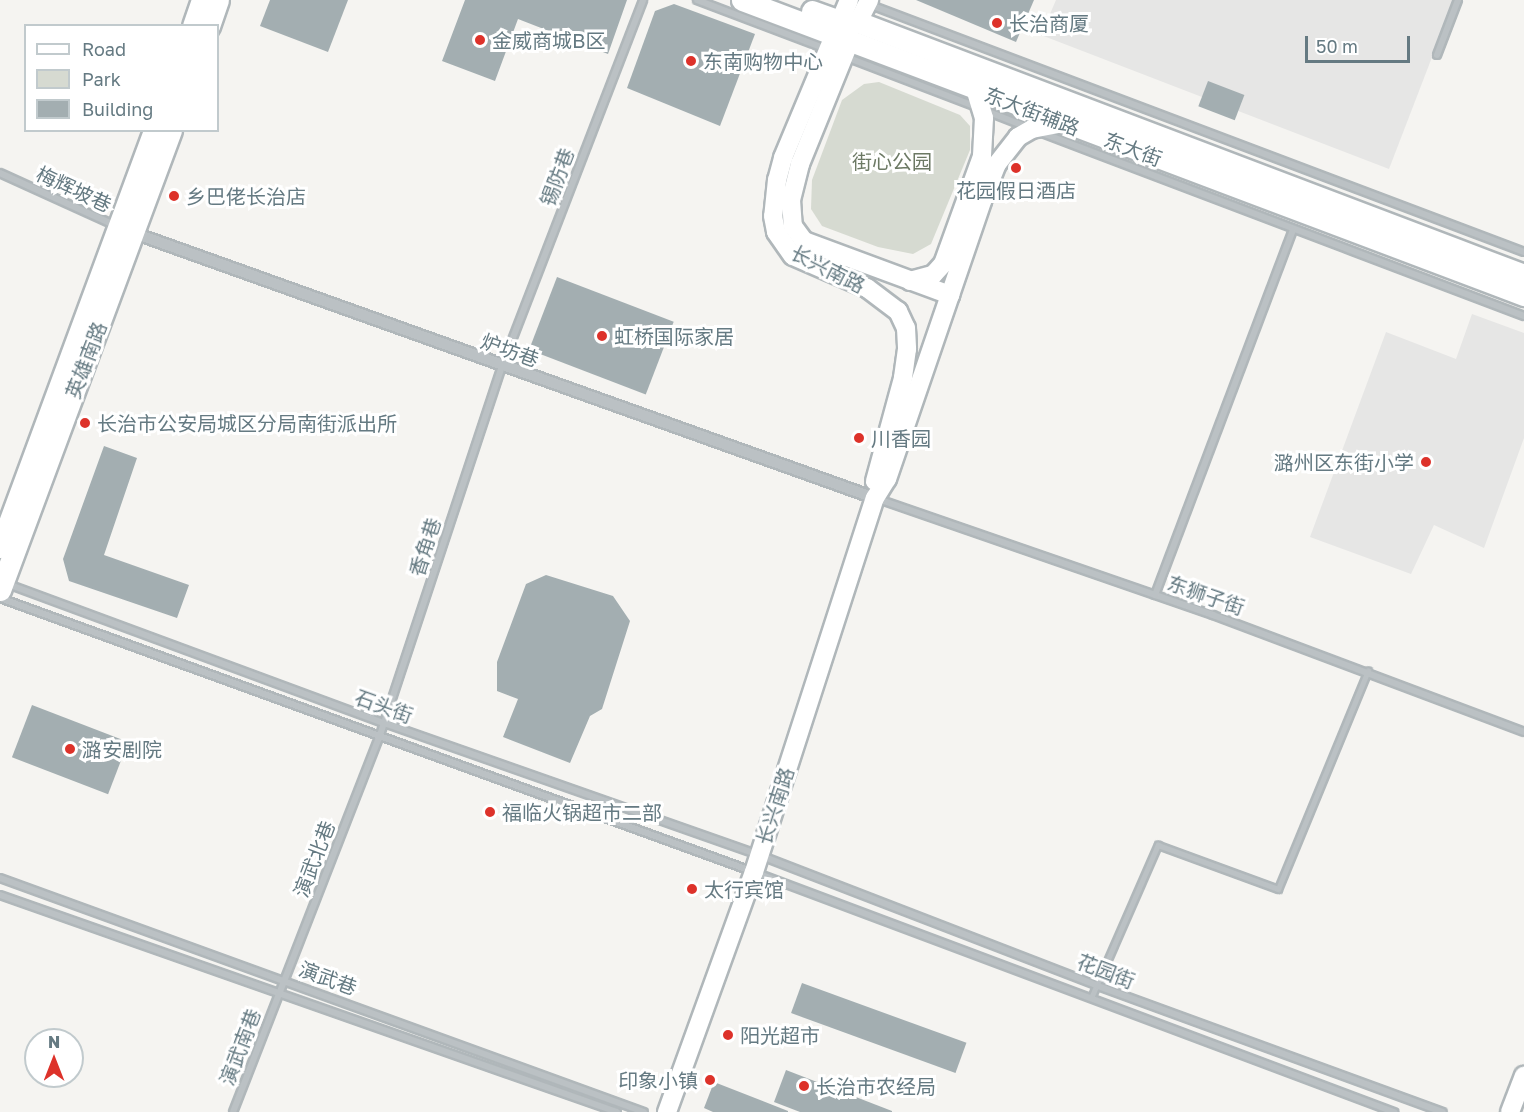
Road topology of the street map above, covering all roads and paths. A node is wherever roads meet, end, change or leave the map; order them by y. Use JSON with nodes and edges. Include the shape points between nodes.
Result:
{"nodes":[{"id":1,"x":202,"y":0,"type":"edge"},
{"id":2,"x":218,"y":0,"type":"edge"},
{"id":3,"x":643,"y":0,"type":"edge"},
{"id":4,"x":697,"y":0,"type":"edge"},
{"id":5,"x":742,"y":0,"type":"edge"},
{"id":6,"x":783,"y":0,"type":"edge"},
{"id":7,"x":1458,"y":0,"type":"edge"},
{"id":8,"x":850,"y":23,"type":"edge"},
{"id":9,"x":194,"y":24,"type":"edge"},
{"id":10,"x":210,"y":24,"type":"edge"},
{"id":11,"x":1437,"y":55,"type":"dead end"},
{"id":12,"x":975,"y":89,"type":"junction"},
{"id":13,"x":981,"y":109,"type":"junction"},
{"id":14,"x":1063,"y":123,"type":"junction"},
{"id":15,"x":1032,"y":129,"type":"junction"},
{"id":16,"x":153,"y":132,"type":"edge"},
{"id":17,"x":170,"y":132,"type":"edge"},
{"id":18,"x":0,"y":173,"type":"edge"},
{"id":19,"x":126,"y":230,"type":"junction"},
{"id":20,"x":1293,"y":230,"type":"junction"},
{"id":21,"x":1524,"y":252,"type":"edge"},
{"id":22,"x":1524,"y":274,"type":"edge"},
{"id":23,"x":910,"y":281,"type":"junction"},
{"id":24,"x":950,"y":295,"type":"junction"},
{"id":25,"x":1524,"y":295,"type":"edge"},
{"id":26,"x":1524,"y":316,"type":"edge"},
{"id":27,"x":502,"y":366,"type":"junction"},
{"id":28,"x":874,"y":498,"type":"junction"},
{"id":29,"x":0,"y":547,"type":"edge"},
{"id":30,"x":1,"y":588,"type":"edge"},
{"id":31,"x":1155,"y":595,"type":"junction"},
{"id":32,"x":1368,"y":671,"type":"junction"},
{"id":33,"x":384,"y":723,"type":"junction"},
{"id":34,"x":1524,"y":732,"type":"edge"},
{"id":35,"x":379,"y":738,"type":"junction"},
{"id":36,"x":757,"y":863,"type":"junction"},
{"id":37,"x":0,"y":878,"type":"edge"},
{"id":38,"x":0,"y":895,"type":"edge"},
{"id":39,"x":285,"y":980,"type":"junction"},
{"id":40,"x":1098,"y":986,"type":"junction"},
{"id":41,"x":279,"y":993,"type":"junction"},
{"id":42,"x":1091,"y":998,"type":"junction"},
{"id":43,"x":1524,"y":1076,"type":"edge"},
{"id":44,"x":232,"y":1112,"type":"edge"},
{"id":45,"x":617,"y":1112,"type":"edge"},
{"id":46,"x":644,"y":1112,"type":"edge"},
{"id":47,"x":667,"y":1112,"type":"edge"},
{"id":48,"x":1394,"y":1112,"type":"edge"},
{"id":49,"x":1443,"y":1112,"type":"edge"},
{"id":50,"x":1510,"y":1112,"type":"edge"}],
"edges":[{"from":1,"to":9,"type":"main road"},
{"from":2,"to":10,"type":"main road"},
{"from":3,"to":27,"type":"street","name":"锡防巷"},
{"from":4,"to":8,"type":"street","name":"东大街辅路"},
{"from":5,"to":8,"type":"main road","name":"东大街"},
{"from":6,"to":8,"type":"main road","name":"东大街"},
{"from":7,"to":11,"type":"street"},
{"from":8,"to":12,"type":"main road","name":"东大街"},
{"from":8,"to":13,"type":"street","name":"东大街辅路"},
{"from":8,"to":21,"type":"street","name":"东大街辅路"},
{"from":8,"to":22,"type":"main road","name":"东大街"},
{"from":8,"to":23,"type":"main road","name":"长兴南路","via":[[800,164],[791,200],[793,226],[804,241]]},
{"from":8,"to":28,"type":"main road","name":"长兴南路","via":[[783,158],[773,216],[776,232],[793,256],[867,288],[898,311],[906,328],[903,378],[876,475]]},
{"from":12,"to":13,"type":"main road"},
{"from":12,"to":14,"type":"main road","name":"东大街"},
{"from":13,"to":15,"type":"street","name":"东大街辅路"},
{"from":13,"to":23,"type":"main road","via":[[985,132],[982,156],[943,264],[933,275]]},
{"from":14,"to":15,"type":"main road","name":"长兴南路"},
{"from":14,"to":25,"type":"main road","name":"东大街"},
{"from":15,"to":20,"type":"street","name":"东大街辅路"},
{"from":15,"to":24,"type":"main road","name":"长兴南路","via":[[1012,144],[997,164]]},
{"from":16,"to":19,"type":"main road","name":"英雄南路"},
{"from":17,"to":19,"type":"main road","name":"英雄南路"},
{"from":18,"to":19,"type":"street","name":"梅辉坡巷"},
{"from":19,"to":27,"type":"street","name":"炉坊巷"},
{"from":19,"to":29,"type":"main road","name":"英雄南路"},
{"from":19,"to":30,"type":"main road","name":"英雄南路"},
{"from":20,"to":26,"type":"street","name":"东大街辅路"},
{"from":20,"to":31,"type":"street"},
{"from":23,"to":24,"type":"main road","name":"长兴南路"},
{"from":24,"to":28,"type":"main road","name":"长兴南路","via":[[887,479]]},
{"from":27,"to":28,"type":"street","name":"炉坊巷"},
{"from":27,"to":33,"type":"street","name":"香角巷"},
{"from":28,"to":31,"type":"street","name":"东狮子街"},
{"from":28,"to":36,"type":"main road","name":"长兴南路"},
{"from":30,"to":33,"type":"street","name":"石头街"},
{"from":30,"to":35,"type":"street","name":"石头街"},
{"from":31,"to":32,"type":"street","name":"东狮子街"},
{"from":32,"to":34,"type":"street","name":"东狮子街"},
{"from":32,"to":40,"type":"lane","via":[[1278,888],[1158,845]]},
{"from":33,"to":35,"type":"street","name":"香角巷"},
{"from":33,"to":36,"type":"street","name":"石头街"},
{"from":35,"to":36,"type":"street","name":"石头街"},
{"from":35,"to":39,"type":"street","name":"演武北巷"},
{"from":36,"to":40,"type":"street","name":"花园街"},
{"from":36,"to":42,"type":"street","name":"花园街"},
{"from":36,"to":47,"type":"main road","name":"长兴南路"},
{"from":37,"to":39,"type":"street","name":"演武巷"},
{"from":38,"to":41,"type":"street","name":"演武巷"},
{"from":39,"to":41,"type":"street","name":"演武北巷"},
{"from":39,"to":46,"type":"street","name":"演武巷"},
{"from":40,"to":42,"type":"lane"},
{"from":40,"to":49,"type":"street","name":"花园街"},
{"from":41,"to":44,"type":"street","name":"演武南巷"},
{"from":41,"to":45,"type":"street","name":"演武巷"},
{"from":42,"to":48,"type":"street","name":"花园街"},
{"from":43,"to":50,"type":"main road"}]}
